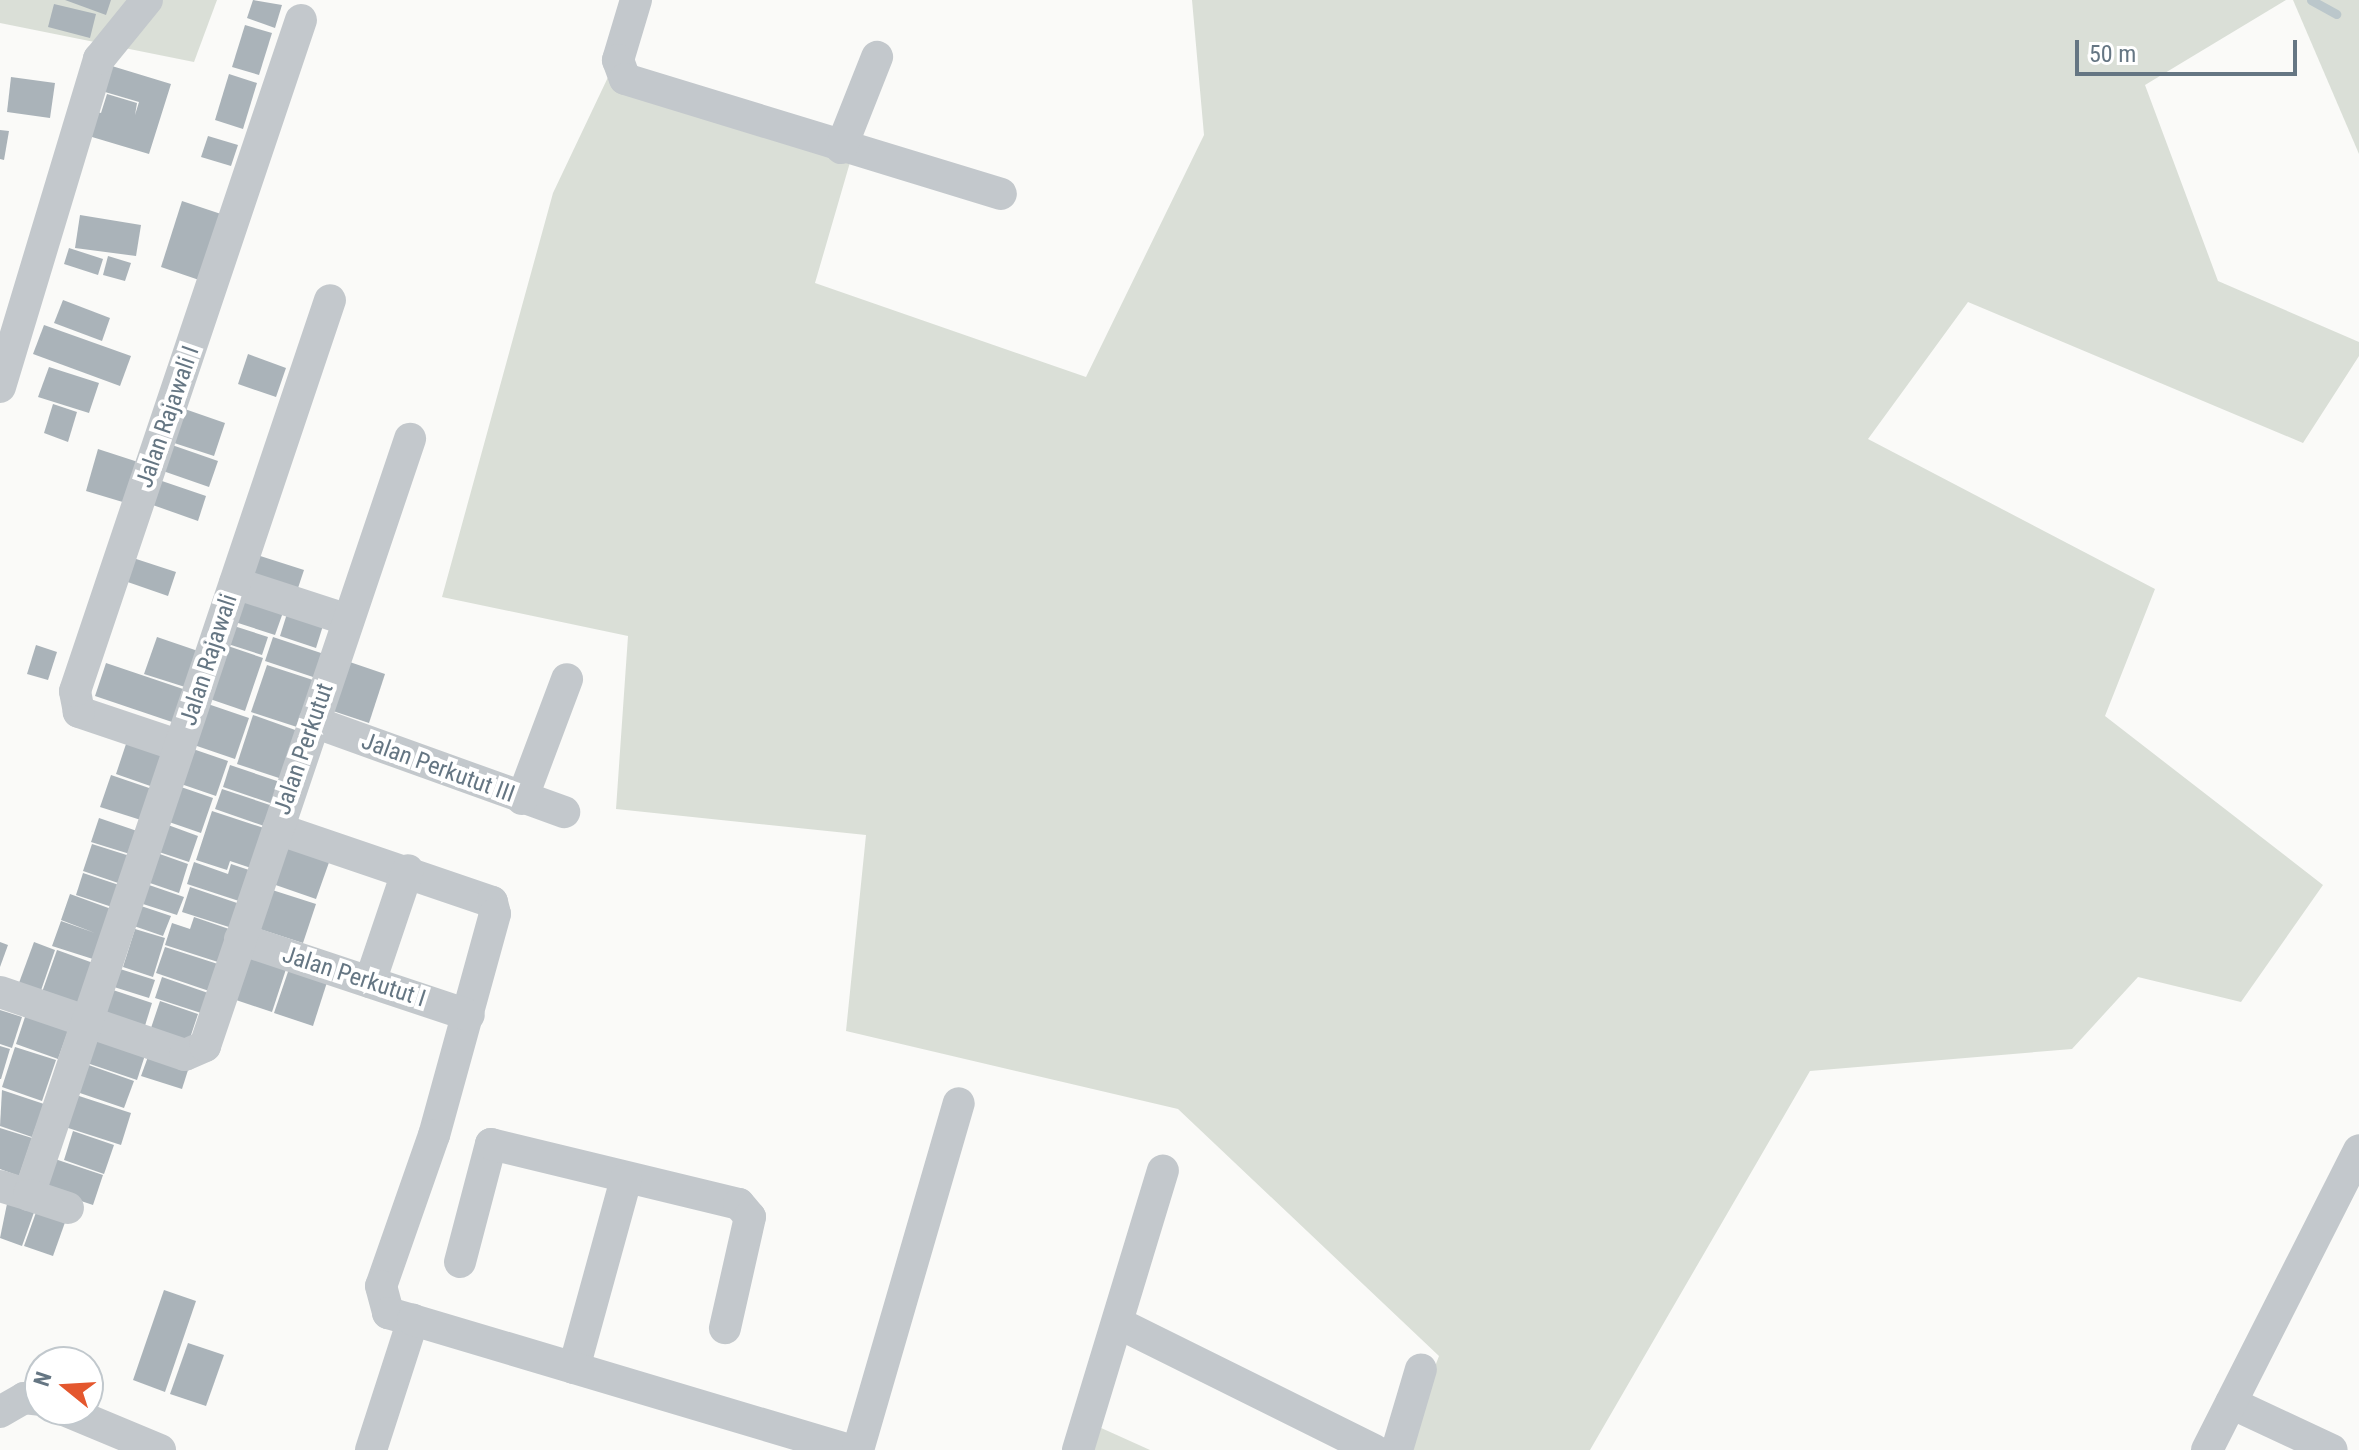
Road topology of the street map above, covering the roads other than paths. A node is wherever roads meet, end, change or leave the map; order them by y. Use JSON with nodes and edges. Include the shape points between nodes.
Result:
{"nodes":[{"id":1,"x":147,"y":0,"type":"edge"},
{"id":2,"x":636,"y":0,"type":"edge"},
{"id":3,"x":301,"y":20,"type":"dead end"},
{"id":4,"x":877,"y":57,"type":"dead end"},
{"id":5,"x":841,"y":148,"type":"junction"},
{"id":6,"x":1001,"y":194,"type":"dead end"},
{"id":7,"x":330,"y":300,"type":"dead end"},
{"id":8,"x":0,"y":387,"type":"edge"},
{"id":9,"x":410,"y":439,"type":"dead end"},
{"id":10,"x":235,"y":583,"type":"junction"},
{"id":11,"x":348,"y":620,"type":"junction"},
{"id":12,"x":567,"y":679,"type":"dead end"},
{"id":13,"x":314,"y":722,"type":"junction"},
{"id":14,"x":180,"y":746,"type":"junction"},
{"id":15,"x":522,"y":799,"type":"junction"},
{"id":16,"x":564,"y":812,"type":"dead end"},
{"id":17,"x":278,"y":829,"type":"junction"},
{"id":18,"x":408,"y":870,"type":"junction"},
{"id":19,"x":240,"y":939,"type":"junction"},
{"id":20,"x":370,"y":982,"type":"junction"},
{"id":21,"x":0,"y":992,"type":"edge"},
{"id":22,"x":469,"y":1015,"type":"junction"},
{"id":23,"x":87,"y":1021,"type":"junction"},
{"id":24,"x":959,"y":1103,"type":"dead end"},
{"id":25,"x":2359,"y":1150,"type":"edge"},
{"id":26,"x":1163,"y":1171,"type":"dead end"},
{"id":27,"x":626,"y":1179,"type":"junction"},
{"id":28,"x":14,"y":1191,"type":"edge"},
{"id":29,"x":68,"y":1208,"type":"dead end"},
{"id":30,"x":460,"y":1262,"type":"dead end"},
{"id":31,"x":413,"y":1320,"type":"junction"},
{"id":32,"x":1118,"y":1323,"type":"junction"},
{"id":33,"x":725,"y":1328,"type":"dead end"},
{"id":34,"x":574,"y":1368,"type":"junction"},
{"id":35,"x":1421,"y":1369,"type":"dead end"},
{"id":36,"x":24,"y":1398,"type":"edge"},
{"id":37,"x":2231,"y":1403,"type":"junction"},
{"id":38,"x":0,"y":1412,"type":"edge"},
{"id":39,"x":102,"y":1426,"type":"edge"},
{"id":40,"x":160,"y":1450,"type":"edge"},
{"id":41,"x":371,"y":1450,"type":"edge"},
{"id":42,"x":848,"y":1450,"type":"edge"},
{"id":43,"x":858,"y":1450,"type":"edge"},
{"id":44,"x":1078,"y":1450,"type":"edge"},
{"id":45,"x":1374,"y":1450,"type":"edge"},
{"id":46,"x":1397,"y":1450,"type":"edge"},
{"id":47,"x":2207,"y":1450,"type":"edge"},
{"id":48,"x":2332,"y":1450,"type":"edge"}],
"edges":[{"from":1,"to":8,"type":"street","via":[[99,59]]},
{"from":2,"to":5,"type":"street","via":[[618,60],[625,79]]},
{"from":3,"to":14,"type":"street","name":"Jalan Rajawali I","via":[[75,691],[79,712]]},
{"from":4,"to":5,"type":"street"},
{"from":5,"to":6,"type":"street"},
{"from":7,"to":10,"type":"street","name":"Jalan Rajawali"},
{"from":9,"to":11,"type":"street","name":"Jalan Perkutut"},
{"from":10,"to":11,"type":"street"},
{"from":10,"to":14,"type":"street","name":"Jalan Rajawali"},
{"from":11,"to":13,"type":"street","name":"Jalan Perkutut"},
{"from":12,"to":15,"type":"street"},
{"from":13,"to":15,"type":"street","name":"Jalan Perkutut III"},
{"from":13,"to":17,"type":"street","name":"Jalan Perkutut"},
{"from":14,"to":23,"type":"street","name":"Jalan Rajawali"},
{"from":15,"to":16,"type":"street","name":"Jalan Perkutut III"},
{"from":17,"to":18,"type":"street"},
{"from":17,"to":19,"type":"street","name":"Jalan Perkutut"},
{"from":18,"to":20,"type":"street"},
{"from":18,"to":22,"type":"street","via":[[492,902]]},
{"from":19,"to":20,"type":"street","name":"Jalan Perkutut I"},
{"from":19,"to":23,"type":"street","name":"Jalan Perkutut","via":[[205,1046],[193,1054]]},
{"from":20,"to":22,"type":"street","name":"Jalan Perkutut I"},
{"from":21,"to":23,"type":"street"},
{"from":22,"to":31,"type":"street","via":[[381,1286],[388,1313]]},
{"from":23,"to":28,"type":"street","name":"Jalan Rajawali"},
{"from":24,"to":43,"type":"street"},
{"from":25,"to":37,"type":"street"},
{"from":26,"to":32,"type":"street"},
{"from":27,"to":30,"type":"street","via":[[491,1144]]},
{"from":27,"to":33,"type":"street","via":[[747,1208]]},
{"from":27,"to":34,"type":"street"},
{"from":28,"to":29,"type":"street"},
{"from":31,"to":34,"type":"street"},
{"from":31,"to":41,"type":"street"},
{"from":32,"to":44,"type":"street"},
{"from":32,"to":45,"type":"street"},
{"from":34,"to":42,"type":"street"},
{"from":35,"to":46,"type":"street"},
{"from":36,"to":38,"type":"street"},
{"from":37,"to":47,"type":"street"},
{"from":37,"to":48,"type":"street"},
{"from":39,"to":40,"type":"street"}]}
